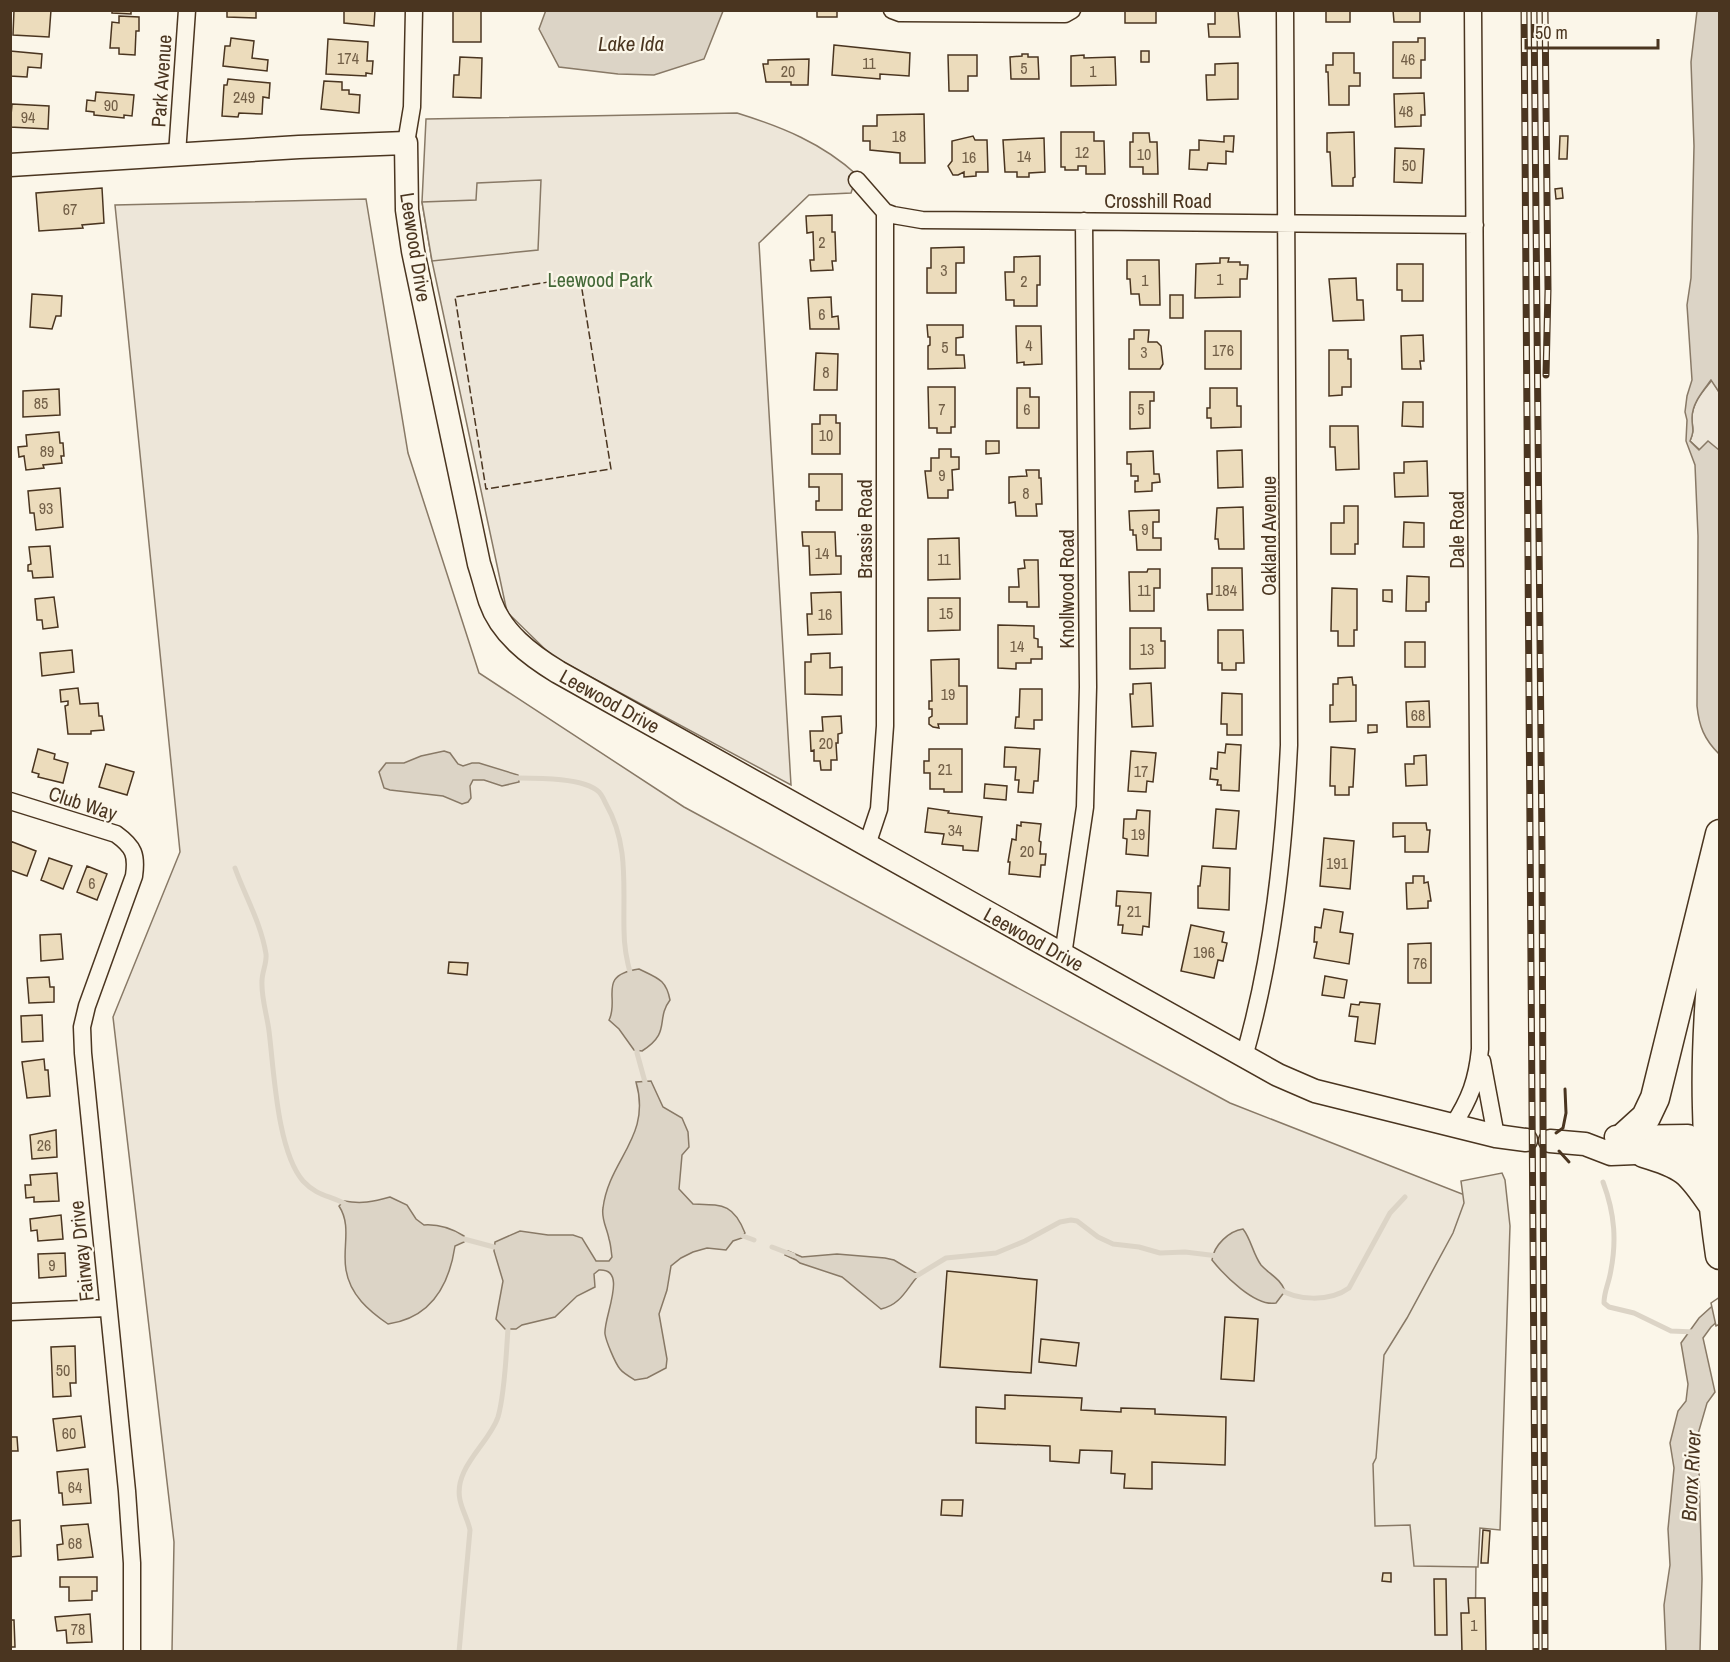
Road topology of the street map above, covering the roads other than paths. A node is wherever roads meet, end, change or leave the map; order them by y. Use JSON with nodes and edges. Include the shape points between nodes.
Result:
{"nodes":[{"id":1,"x":187,"y":10,"type":"edge"},
{"id":2,"x":414,"y":10,"type":"edge"},
{"id":3,"x":892,"y":10,"type":"edge"},
{"id":4,"x":1072,"y":10,"type":"edge"},
{"id":5,"x":1285,"y":10,"type":"edge"},
{"id":6,"x":1473,"y":10,"type":"edge"},
{"id":7,"x":406,"y":143,"type":"junction"},
{"id":8,"x":177,"y":154,"type":"junction"},
{"id":9,"x":10,"y":165,"type":"edge"},
{"id":10,"x":856,"y":180,"type":"dead end"},
{"id":11,"x":885,"y":212,"type":"junction"},
{"id":12,"x":1084,"y":220,"type":"junction"},
{"id":13,"x":1287,"y":222,"type":"junction"},
{"id":14,"x":1475,"y":225,"type":"junction"},
{"id":15,"x":10,"y":801,"type":"edge"},
{"id":16,"x":1719,"y":834,"type":"edge"},
{"id":17,"x":867,"y":845,"type":"junction"},
{"id":18,"x":135,"y":855,"type":"joint"},
{"id":19,"x":1719,"y":892,"type":"edge"},
{"id":20,"x":1064,"y":955,"type":"junction"},
{"id":21,"x":1480,"y":1049,"type":"junction"},
{"id":22,"x":1244,"y":1057,"type":"junction"},
{"id":23,"x":1453,"y":1125,"type":"junction"},
{"id":24,"x":1496,"y":1137,"type":"junction"},
{"id":25,"x":1526,"y":1140,"type":"dead end"},
{"id":26,"x":1550,"y":1141,"type":"dead end"},
{"id":27,"x":1714,"y":1143,"type":"edge"},
{"id":28,"x":1634,"y":1145,"type":"junction"},
{"id":29,"x":1713,"y":1205,"type":"junction"},
{"id":30,"x":1719,"y":1255,"type":"edge"},
{"id":31,"x":107,"y":1308,"type":"junction"},
{"id":32,"x":10,"y":1312,"type":"edge"},
{"id":33,"x":132,"y":1652,"type":"edge"}],
"edges":[{"from":1,"to":8,"type":"street","name":"Park Avenue"},
{"from":2,"to":7,"type":"street","via":[[412,107]]},
{"from":3,"to":4,"type":"street","via":[[1065,14]]},
{"from":5,"to":13,"type":"street","name":"Oakland Avenue"},
{"from":6,"to":14,"type":"street","name":"Dale Road"},
{"from":7,"to":8,"type":"street"},
{"from":7,"to":17,"type":"street","name":"Leewood Drive","via":[[407,210],[413,251],[479,564],[490,603],[502,624],[524,648],[558,672]]},
{"from":8,"to":9,"type":"street"},
{"from":10,"to":11,"type":"street"},
{"from":11,"to":12,"type":"street","name":"Crosshill Road","via":[[921,220]]},
{"from":11,"to":17,"type":"street","name":"Brassie Road","via":[[885,726],[879,809]]},
{"from":12,"to":13,"type":"street","name":"Crosshill Road"},
{"from":12,"to":20,"type":"street","name":"Knollwood Road","via":[[1088,687],[1085,807]]},
{"from":13,"to":14,"type":"street","name":"Crosshill Road"},
{"from":13,"to":22,"type":"street","name":"Oakland Avenue","via":[[1287,791],[1272,926]]},
{"from":14,"to":21,"type":"street","name":"Dale Road"},
{"from":15,"to":18,"type":"street","name":"Club Way","via":[[116,834]]},
{"from":16,"to":28,"type":"highway","via":[[1655,1098]]},
{"from":17,"to":20,"type":"street","name":"Leewood Drive"},
{"from":18,"to":31,"type":"street","name":"Fairway Drive","via":[[134,876],[82,1027]]},
{"from":19,"to":27,"type":"highway","via":[[1708,1044]]},
{"from":20,"to":22,"type":"street","name":"Leewood Drive"},
{"from":21,"to":23,"type":"street","name":"Dale Road","via":[[1473,1090]]},
{"from":21,"to":24,"type":"street","name":"Dale Road"},
{"from":22,"to":23,"type":"street","name":"Leewood Drive","via":[[1315,1091]]},
{"from":23,"to":24,"type":"street","name":"Leewood Drive"},
{"from":24,"to":25,"type":"street","name":"Leewood Drive"},
{"from":26,"to":28,"type":"street","via":[[1585,1144],[1605,1138]]},
{"from":27,"to":28,"type":"street"},
{"from":27,"to":29,"type":"highway"},
{"from":28,"to":29,"type":"highway","via":[[1686,1170]]},
{"from":29,"to":30,"type":"highway"},
{"from":31,"to":32,"type":"street"},
{"from":31,"to":33,"type":"street","name":"Fairway Drive","via":[[132,1563]]}]}
